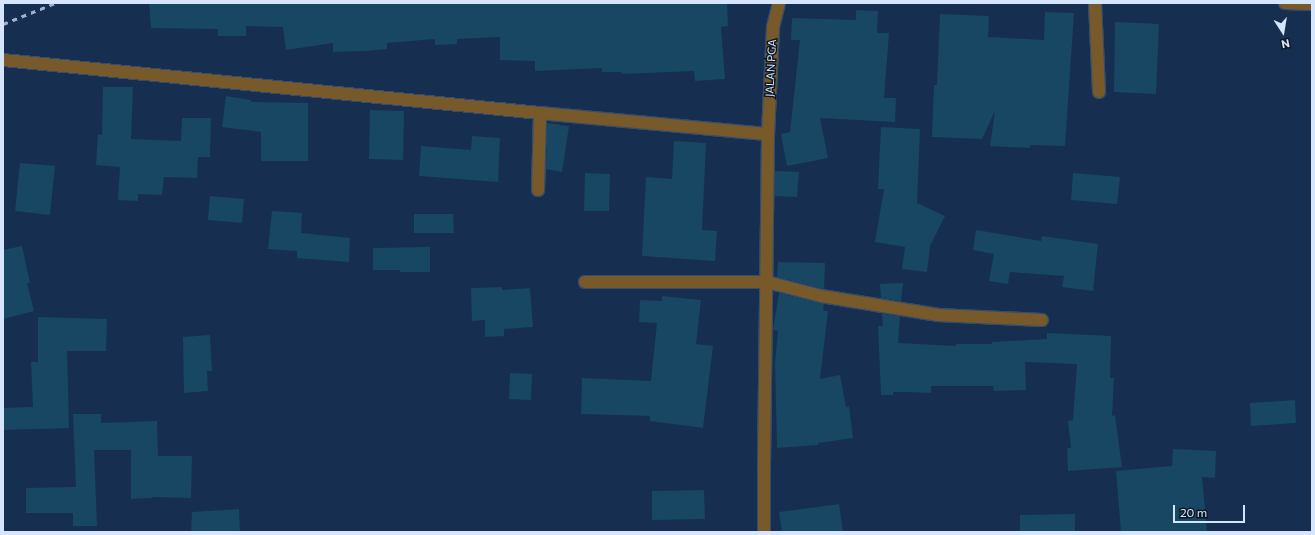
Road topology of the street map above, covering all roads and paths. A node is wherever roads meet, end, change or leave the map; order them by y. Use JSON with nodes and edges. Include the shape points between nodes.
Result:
{"nodes":[{"id":1,"x":779,"y":3,"type":"edge"},
{"id":2,"x":1095,"y":3,"type":"edge"},
{"id":3,"x":1285,"y":3,"type":"edge"},
{"id":4,"x":1312,"y":4,"type":"edge"},
{"id":5,"x":3,"y":60,"type":"edge"},
{"id":6,"x":1099,"y":92,"type":"dead end"},
{"id":7,"x":540,"y":113,"type":"junction"},
{"id":8,"x":768,"y":134,"type":"junction"},
{"id":9,"x":538,"y":190,"type":"dead end"},
{"id":10,"x":585,"y":282,"type":"dead end"},
{"id":11,"x":767,"y":282,"type":"junction"},
{"id":12,"x":1042,"y":320,"type":"dead end"},
{"id":13,"x":764,"y":532,"type":"edge"}],
"edges":[{"from":1,"to":8,"type":"street","name":"JALAN PGA","via":[[773,27]]},
{"from":2,"to":6,"type":"street"},
{"from":3,"to":4,"type":"street"},
{"from":5,"to":7,"type":"street"},
{"from":7,"to":8,"type":"street"},
{"from":7,"to":9,"type":"street"},
{"from":8,"to":11,"type":"street","name":"JALAN PGA"},
{"from":10,"to":11,"type":"street"},
{"from":11,"to":12,"type":"street","via":[[821,296],[938,315]]},
{"from":11,"to":13,"type":"street","name":"JALAN PGA"}]}
